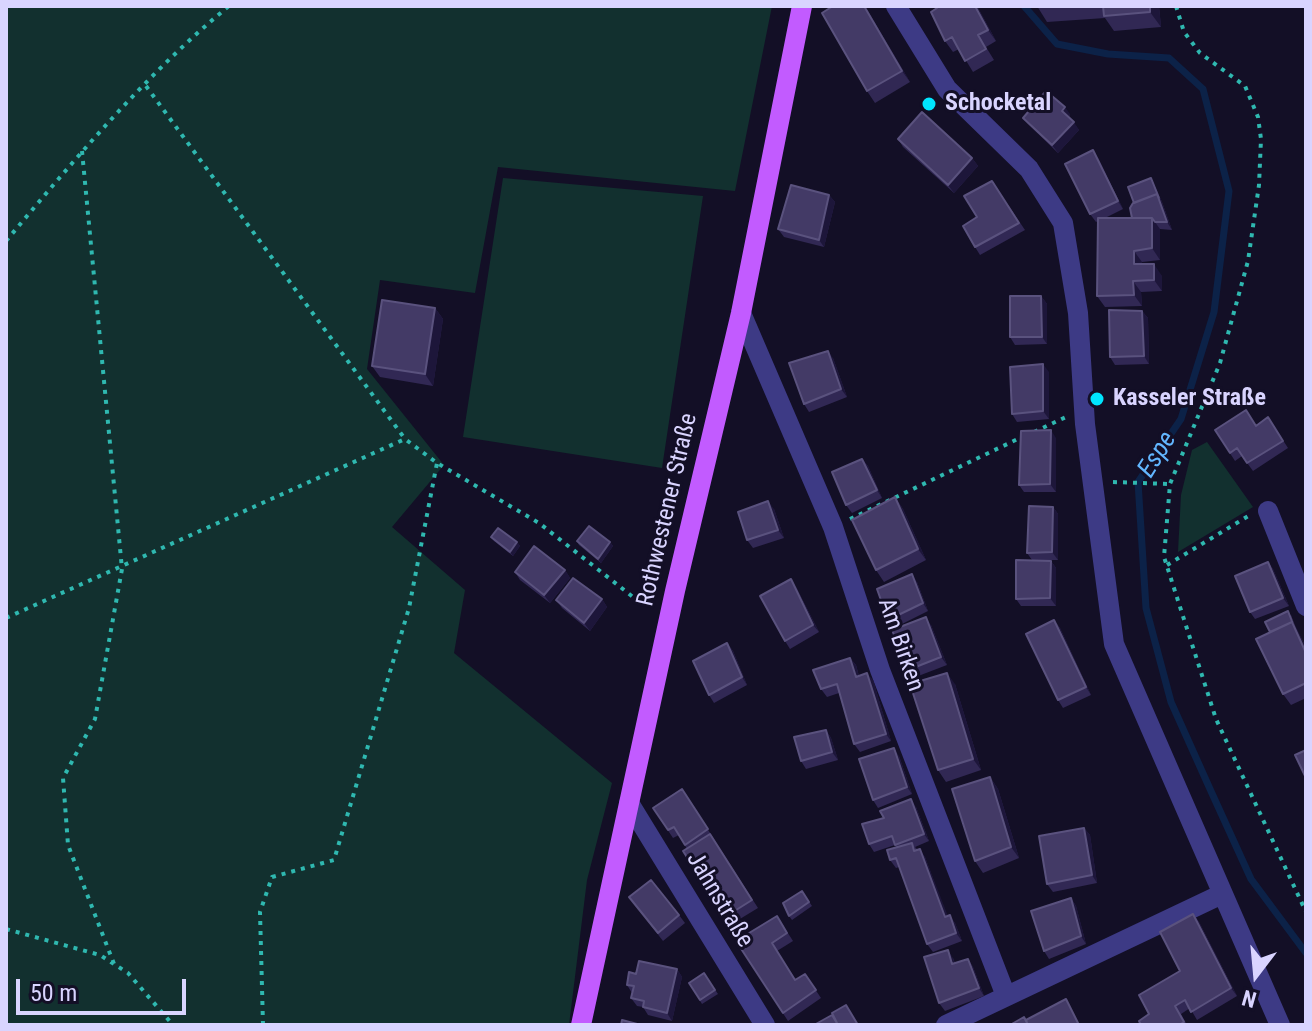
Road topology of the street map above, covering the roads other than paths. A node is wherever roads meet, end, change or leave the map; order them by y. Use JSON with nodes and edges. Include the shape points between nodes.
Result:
{"nodes":[{"id":1,"x":802,"y":6,"type":"edge"},
{"id":2,"x":896,"y":6,"type":"edge"},
{"id":3,"x":741,"y":313,"type":"junction"},
{"id":4,"x":1268,"y":511,"type":"road end"},
{"id":5,"x":1306,"y":606,"type":"edge"},
{"id":6,"x":629,"y":803,"type":"junction"},
{"id":7,"x":1220,"y":895,"type":"junction"},
{"id":8,"x":1006,"y":996,"type":"junction"},
{"id":9,"x":581,"y":1025,"type":"edge"},
{"id":10,"x":765,"y":1025,"type":"edge"},
{"id":11,"x":946,"y":1025,"type":"edge"},
{"id":12,"x":1280,"y":1025,"type":"edge"}],
"edges":[{"from":1,"to":3,"type":"main road","name":"Rothwestener Straße"},
{"from":2,"to":7,"type":"street","via":[[947,89],[1029,169],[1063,223],[1078,313],[1084,408],[1114,644]]},
{"from":3,"to":6,"type":"main road","name":"Rothwestener Straße"},
{"from":3,"to":8,"type":"street","name":"Am Birken","via":[[833,527],[880,670]]},
{"from":4,"to":5,"type":"street"},
{"from":6,"to":9,"type":"main road","name":"Rothwestener Straße"},
{"from":6,"to":10,"type":"street","name":"Jahnstraße"},
{"from":7,"to":8,"type":"street"},
{"from":7,"to":12,"type":"street"},
{"from":8,"to":11,"type":"street"}]}
